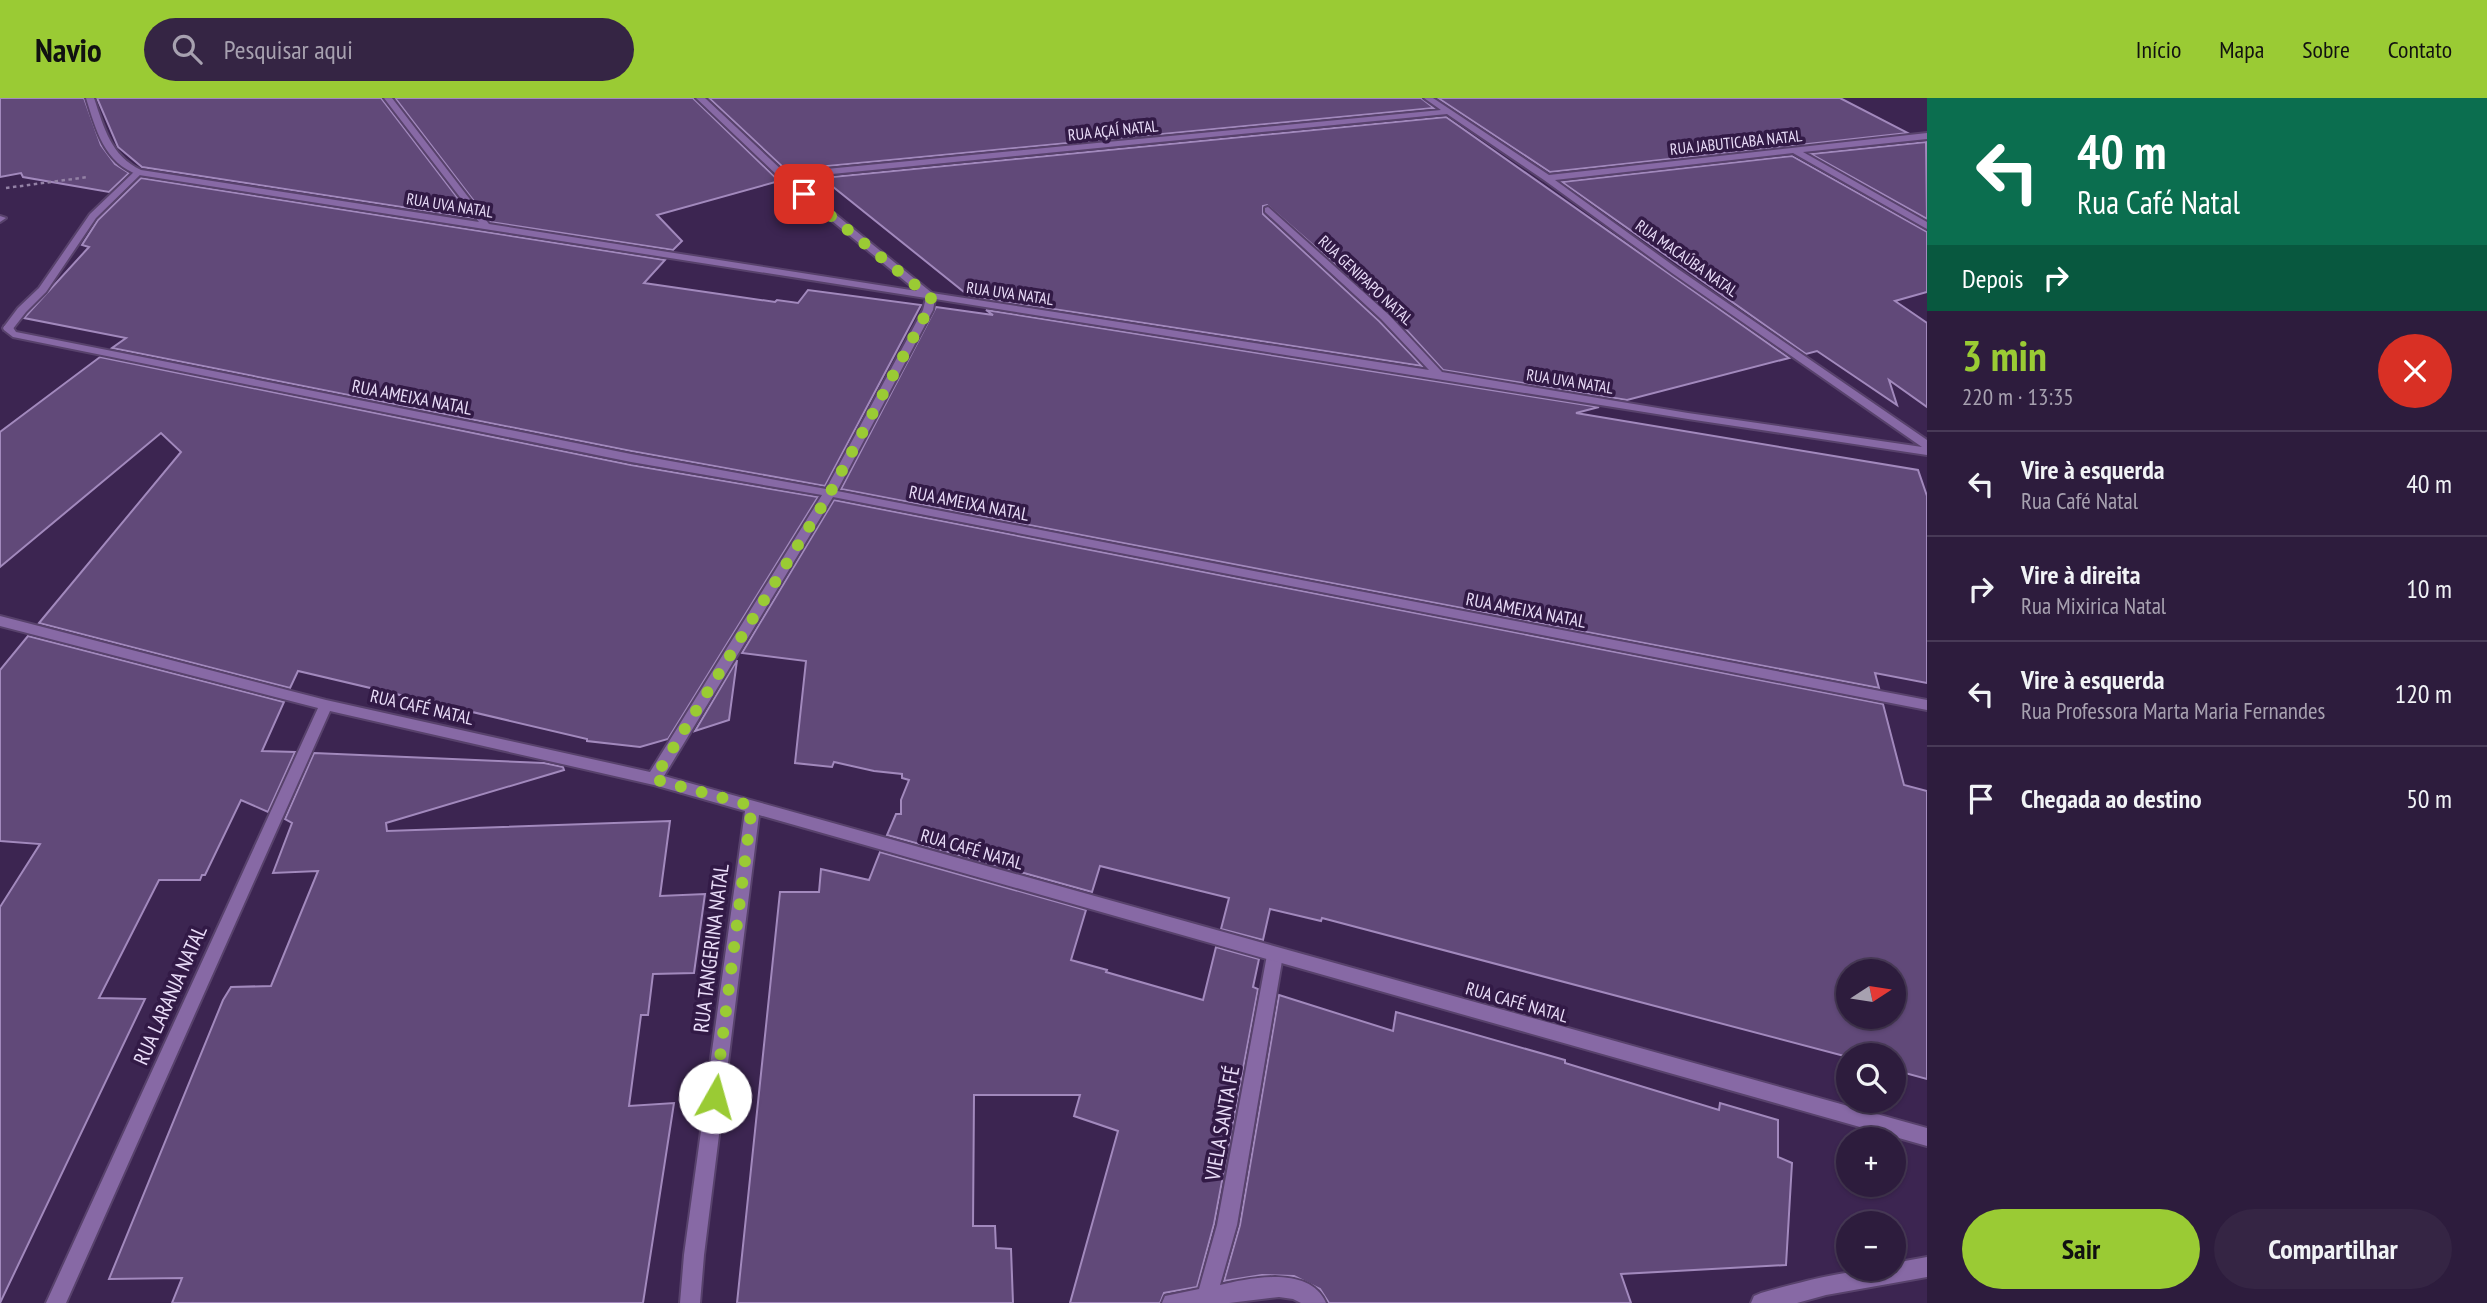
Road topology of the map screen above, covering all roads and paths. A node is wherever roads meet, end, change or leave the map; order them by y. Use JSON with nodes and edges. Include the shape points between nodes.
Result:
{"nodes":[{"id":1,"x":90,"y":98,"type":"edge"},
{"id":2,"x":388,"y":98,"type":"edge"},
{"id":3,"x":700,"y":98,"type":"edge"},
{"id":4,"x":1428,"y":98,"type":"edge"},
{"id":5,"x":1446,"y":112,"type":"junction"},
{"id":6,"x":1927,"y":136,"type":"edge"},
{"id":7,"x":1793,"y":150,"type":"junction"},
{"id":8,"x":135,"y":171,"type":"junction"},
{"id":9,"x":783,"y":176,"type":"junction"},
{"id":10,"x":1547,"y":178,"type":"junction"},
{"id":11,"x":0,"y":189,"type":"edge"},
{"id":12,"x":1268,"y":210,"type":"dead end"},
{"id":13,"x":1927,"y":226,"type":"edge"},
{"id":14,"x":487,"y":227,"type":"junction"},
{"id":15,"x":931,"y":298,"type":"junction"},
{"id":16,"x":1439,"y":375,"type":"junction"},
{"id":17,"x":1927,"y":445,"type":"edge"},
{"id":18,"x":1927,"y":451,"type":"edge"},
{"id":19,"x":830,"y":493,"type":"junction"},
{"id":20,"x":0,"y":621,"type":"edge"},
{"id":21,"x":326,"y":705,"type":"junction"},
{"id":22,"x":1927,"y":705,"type":"edge"},
{"id":23,"x":654,"y":779,"type":"junction"},
{"id":24,"x":752,"y":806,"type":"junction"},
{"id":25,"x":1275,"y":955,"type":"junction"},
{"id":26,"x":1927,"y":1137,"type":"edge"},
{"id":27,"x":1927,"y":1267,"type":"edge"},
{"id":28,"x":1206,"y":1298,"type":"junction"},
{"id":29,"x":56,"y":1303,"type":"edge"},
{"id":30,"x":691,"y":1303,"type":"edge"},
{"id":31,"x":1172,"y":1303,"type":"edge"},
{"id":32,"x":1316,"y":1303,"type":"edge"},
{"id":33,"x":1761,"y":1303,"type":"edge"}],
"edges":[{"from":1,"to":8,"type":"street","via":[[107,147]]},
{"from":2,"to":14,"type":"street"},
{"from":3,"to":9,"type":"street"},
{"from":4,"to":5,"type":"street","name":"RUA MACAÚBA NATAL"},
{"from":5,"to":9,"type":"street","name":"RUA AÇAÍ NATAL"},
{"from":5,"to":10,"type":"street","name":"RUA MACAÚBA NATAL"},
{"from":6,"to":7,"type":"street","name":"RUA JABUTICABA NATAL"},
{"from":7,"to":10,"type":"street","name":"RUA JABUTICABA NATAL"},
{"from":7,"to":13,"type":"street"},
{"from":8,"to":11,"type":"path"},
{"from":8,"to":14,"type":"street","name":"RUA UVA NATAL"},
{"from":8,"to":19,"type":"street","name":"RUA AMEIXA NATAL","via":[[93,216],[43,290],[8,328],[13,334],[631,458]]},
{"from":9,"to":15,"type":"street"},
{"from":10,"to":17,"type":"street","name":"RUA MACAÚBA NATAL"},
{"from":12,"to":16,"type":"street","name":"RUA GENIPAPO NATAL","via":[[1385,317]]},
{"from":14,"to":15,"type":"street","name":"RUA UVA NATAL"},
{"from":15,"to":16,"type":"street","name":"RUA UVA NATAL"},
{"from":15,"to":19,"type":"street"},
{"from":16,"to":18,"type":"street","name":"RUA UVA NATAL"},
{"from":19,"to":22,"type":"street","name":"RUA AMEIXA NATAL"},
{"from":19,"to":23,"type":"street"},
{"from":20,"to":21,"type":"street","name":"RUA CAFÉ NATAL"},
{"from":21,"to":23,"type":"street","name":"RUA CAFÉ NATAL"},
{"from":21,"to":29,"type":"street","name":"RUA LARANJA NATAL"},
{"from":23,"to":24,"type":"street","name":"RUA CAFÉ NATAL"},
{"from":24,"to":25,"type":"street","name":"RUA CAFÉ NATAL"},
{"from":24,"to":30,"type":"street","name":"RUA TANGERINA NATAL"},
{"from":25,"to":26,"type":"street","name":"RUA CAFÉ NATAL"},
{"from":25,"to":28,"type":"street","name":"VIELA SANTA FÉ","via":[[1227,1225]]},
{"from":27,"to":33,"type":"street","via":[[1826,1285]]},
{"from":28,"to":31,"type":"street"},
{"from":28,"to":32,"type":"street","via":[[1291,1288]]}]}
